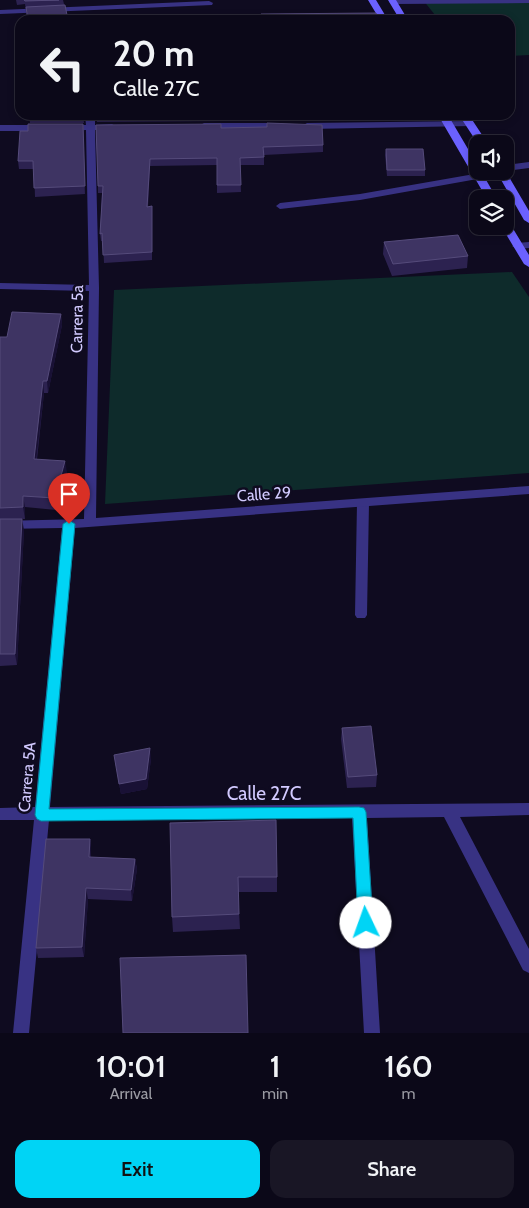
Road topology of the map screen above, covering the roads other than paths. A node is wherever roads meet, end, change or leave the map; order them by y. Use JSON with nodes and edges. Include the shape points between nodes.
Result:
{"nodes":[{"id":1,"x":372,"y":0,"type":"edge"},
{"id":2,"x":392,"y":1,"type":"edge"},
{"id":3,"x":529,"y":1,"type":"edge"},
{"id":4,"x":208,"y":3,"type":"dead end"},
{"id":5,"x":89,"y":8,"type":"junction"},
{"id":6,"x":0,"y":12,"type":"edge"},
{"id":7,"x":89,"y":15,"type":"edge"},
{"id":8,"x":381,"y":15,"type":"edge"},
{"id":9,"x":401,"y":15,"type":"edge"},
{"id":10,"x":90,"y":120,"type":"edge"},
{"id":11,"x":446,"y":120,"type":"edge"},
{"id":12,"x":467,"y":120,"type":"edge"},
{"id":13,"x":469,"y":124,"type":"junction"},
{"id":14,"x":449,"y":125,"type":"junction"},
{"id":15,"x":90,"y":127,"type":"junction"},
{"id":16,"x":120,"y":127,"type":"edge"},
{"id":17,"x":190,"y":127,"type":"edge"},
{"id":18,"x":0,"y":128,"type":"edge"},
{"id":19,"x":476,"y":135,"type":"edge"},
{"id":20,"x":469,"y":158,"type":"edge"},
{"id":21,"x":529,"y":165,"type":"edge"},
{"id":22,"x":514,"y":167,"type":"edge"},
{"id":23,"x":469,"y":178,"type":"edge"},
{"id":24,"x":506,"y":180,"type":"edge"},
{"id":25,"x":280,"y":206,"type":"dead end"},
{"id":26,"x":529,"y":220,"type":"edge"},
{"id":27,"x":511,"y":235,"type":"edge"},
{"id":28,"x":529,"y":245,"type":"edge"},
{"id":29,"x":517,"y":246,"type":"junction"},
{"id":30,"x":529,"y":264,"type":"edge"},
{"id":31,"x":0,"y":286,"type":"edge"},
{"id":32,"x":94,"y":288,"type":"junction"},
{"id":33,"x":529,"y":490,"type":"edge"},
{"id":34,"x":363,"y":504,"type":"junction"},
{"id":35,"x":90,"y":523,"type":"junction"},
{"id":36,"x":69,"y":524,"type":"junction"},
{"id":37,"x":0,"y":525,"type":"edge"},
{"id":38,"x":360,"y":615,"type":"dead end"},
{"id":39,"x":529,"y":809,"type":"edge"},
{"id":40,"x":449,"y":811,"type":"junction"},
{"id":41,"x":359,"y":812,"type":"junction"},
{"id":42,"x":0,"y":814,"type":"edge"},
{"id":43,"x":41,"y":815,"type":"junction"},
{"id":44,"x":529,"y":965,"type":"edge"},
{"id":45,"x":20,"y":1033,"type":"edge"},
{"id":46,"x":372,"y":1033,"type":"edge"}],
"edges":[{"from":1,"to":8,"type":"main road"},
{"from":2,"to":3,"type":"street"},
{"from":2,"to":9,"type":"main road"},
{"from":4,"to":5,"type":"street"},
{"from":5,"to":6,"type":"street"},
{"from":5,"to":7,"type":"street"},
{"from":10,"to":15,"type":"street","name":"Carrera 5a"},
{"from":11,"to":14,"type":"main road"},
{"from":12,"to":13,"type":"main road"},
{"from":13,"to":14,"type":"street"},
{"from":13,"to":19,"type":"main road"},
{"from":14,"to":17,"type":"street"},
{"from":14,"to":20,"type":"main road"},
{"from":15,"to":16,"type":"street"},
{"from":15,"to":18,"type":"street"},
{"from":15,"to":32,"type":"street","name":"Carrera 5a"},
{"from":21,"to":22,"type":"street"},
{"from":23,"to":25,"type":"lane","via":[[360,197]]},
{"from":24,"to":26,"type":"main road"},
{"from":27,"to":29,"type":"main road"},
{"from":28,"to":29,"type":"street"},
{"from":29,"to":30,"type":"main road"},
{"from":31,"to":32,"type":"street"},
{"from":32,"to":35,"type":"street","name":"Carrera 5a"},
{"from":33,"to":34,"type":"street","name":"Calle 29"},
{"from":34,"to":35,"type":"street","name":"Calle 29"},
{"from":34,"to":38,"type":"lane"},
{"from":35,"to":36,"type":"street","name":"Calle 29"},
{"from":36,"to":37,"type":"street","name":"Calle 29"},
{"from":36,"to":43,"type":"street","name":"Carrera 5A"},
{"from":39,"to":40,"type":"street","name":"Calle 27C"},
{"from":40,"to":41,"type":"street","name":"Calle 27C"},
{"from":40,"to":44,"type":"street"},
{"from":41,"to":43,"type":"street","name":"Calle 27C"},
{"from":41,"to":46,"type":"street"},
{"from":42,"to":43,"type":"street","name":"Calle 27C"},
{"from":43,"to":45,"type":"street","name":"Carrera 5A"}]}
